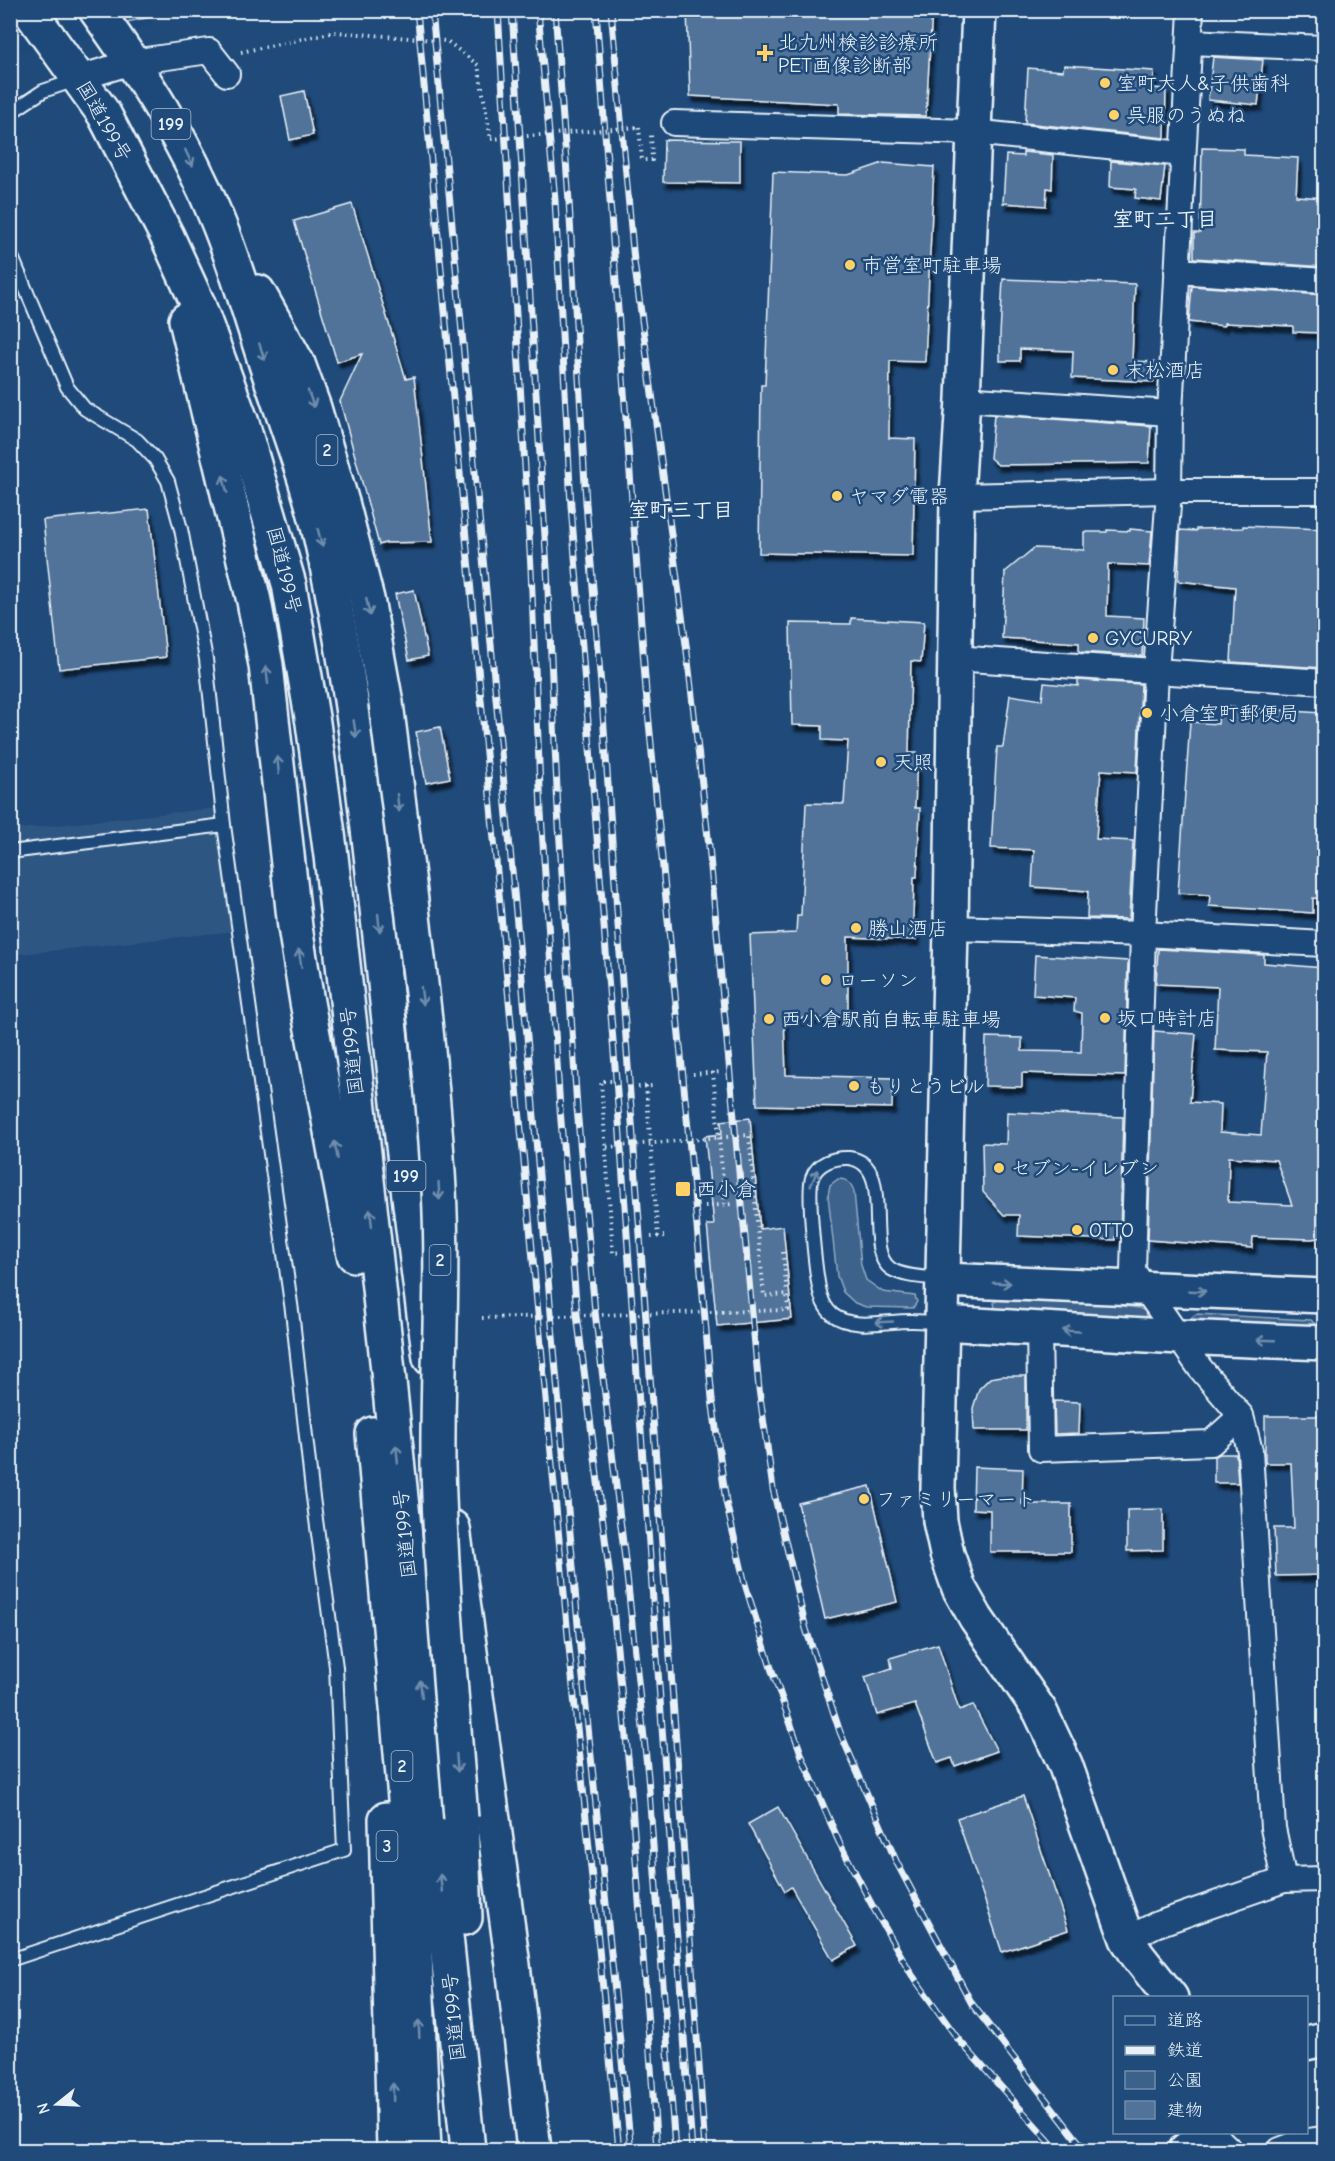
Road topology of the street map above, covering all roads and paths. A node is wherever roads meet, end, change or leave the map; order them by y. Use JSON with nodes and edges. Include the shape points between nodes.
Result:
{"nodes":[{"id":1,"x":28,"y":10,"type":"edge"},
{"id":2,"x":96,"y":10,"type":"edge"},
{"id":3,"x":979,"y":10,"type":"edge"},
{"id":4,"x":1191,"y":10,"type":"edge"},
{"id":5,"x":1190,"y":42,"type":"junction"},
{"id":6,"x":1324,"y":48,"type":"edge"},
{"id":7,"x":124,"y":49,"type":"junction"},
{"id":8,"x":223,"y":69,"type":"joint"},
{"id":9,"x":79,"y":78,"type":"junction"},
{"id":10,"x":10,"y":113,"type":"edge"},
{"id":11,"x":674,"y":123,"type":"joint"},
{"id":12,"x":973,"y":132,"type":"junction"},
{"id":13,"x":1183,"y":154,"type":"junction"},
{"id":14,"x":216,"y":217,"type":"junction"},
{"id":15,"x":166,"y":236,"type":"junction"},
{"id":16,"x":10,"y":252,"type":"edge"},
{"id":17,"x":1177,"y":271,"type":"junction"},
{"id":18,"x":1324,"y":281,"type":"edge"},
{"id":19,"x":963,"y":399,"type":"junction"},
{"id":20,"x":1170,"y":413,"type":"junction"},
{"id":21,"x":1169,"y":490,"type":"junction"},
{"id":22,"x":1324,"y":491,"type":"edge"},
{"id":23,"x":957,"y":496,"type":"junction"},
{"id":24,"x":953,"y":658,"type":"junction"},
{"id":25,"x":1156,"y":672,"type":"junction"},
{"id":26,"x":1324,"y":682,"type":"edge"},
{"id":27,"x":224,"y":825,"type":"junction"},
{"id":28,"x":10,"y":852,"type":"edge"},
{"id":29,"x":951,"y":928,"type":"junction"},
{"id":30,"x":1143,"y":934,"type":"junction"},
{"id":31,"x":1324,"y":944,"type":"edge"},
{"id":32,"x":713,"y":1072,"type":"junction"},
{"id":33,"x":722,"y":1072,"type":"dead end"},
{"id":34,"x":693,"y":1074,"type":"dead end"},
{"id":35,"x":611,"y":1081,"type":"dead end"},
{"id":36,"x":652,"y":1086,"type":"dead end"},
{"id":37,"x":638,"y":1087,"type":"dead end"},
{"id":38,"x":646,"y":1089,"type":"junction"},
{"id":39,"x":720,"y":1138,"type":"junction"},
{"id":40,"x":651,"y":1143,"type":"junction"},
{"id":41,"x":606,"y":1147,"type":"junction"},
{"id":42,"x":725,"y":1204,"type":"junction"},
{"id":43,"x":734,"y":1204,"type":"dead end"},
{"id":44,"x":705,"y":1206,"type":"dead end"},
{"id":45,"x":664,"y":1236,"type":"dead end"},
{"id":46,"x":651,"y":1237,"type":"dead end"},
{"id":47,"x":658,"y":1237,"type":"junction"},
{"id":48,"x":622,"y":1252,"type":"dead end"},
{"id":49,"x":783,"y":1252,"type":"dead end"},
{"id":50,"x":944,"y":1280,"type":"junction"},
{"id":51,"x":1146,"y":1289,"type":"junction"},
{"id":52,"x":787,"y":1294,"type":"junction"},
{"id":53,"x":1324,"y":1296,"type":"edge"},
{"id":54,"x":483,"y":1318,"type":"dead end"},
{"id":55,"x":942,"y":1323,"type":"junction"},
{"id":56,"x":1039,"y":1329,"type":"junction"},
{"id":57,"x":1180,"y":1337,"type":"junction"},
{"id":58,"x":1324,"y":1343,"type":"edge"},
{"id":59,"x":1241,"y":1416,"type":"junction"},
{"id":60,"x":381,"y":1542,"type":"junction"},
{"id":61,"x":1324,"y":1879,"type":"edge"},
{"id":62,"x":1284,"y":1880,"type":"junction"},
{"id":63,"x":1127,"y":1939,"type":"junction"},
{"id":64,"x":10,"y":1960,"type":"edge"},
{"id":65,"x":1169,"y":1996,"type":"edge"},
{"id":66,"x":1324,"y":2039,"type":"edge"},
{"id":67,"x":1308,"y":2043,"type":"edge"},
{"id":68,"x":1324,"y":2059,"type":"edge"},
{"id":69,"x":1308,"y":2063,"type":"edge"},
{"id":70,"x":1183,"y":2134,"type":"edge"},
{"id":71,"x":1209,"y":2134,"type":"edge"},
{"id":72,"x":1211,"y":2134,"type":"edge"},
{"id":73,"x":1324,"y":2139,"type":"edge"},
{"id":74,"x":473,"y":2143,"type":"edge"},
{"id":75,"x":394,"y":2151,"type":"edge"},
{"id":76,"x":424,"y":2151,"type":"edge"},
{"id":77,"x":534,"y":2151,"type":"edge"},
{"id":78,"x":1169,"y":2151,"type":"edge"},
{"id":79,"x":1186,"y":2151,"type":"edge"},
{"id":80,"x":1230,"y":2151,"type":"edge"},
{"id":81,"x":1280,"y":2151,"type":"edge"}],
"edges":[{"from":1,"to":9,"type":"main road","name":"国道199号","number":"199"},
{"from":2,"to":7,"type":"main road","name":"国道199号","number":"199"},
{"from":3,"to":12,"type":"main road"},
{"from":4,"to":5,"type":"street"},
{"from":5,"to":6,"type":"street"},
{"from":5,"to":13,"type":"street"},
{"from":7,"to":8,"type":"street","via":[[209,51]]},
{"from":7,"to":9,"type":"street"},
{"from":7,"to":14,"type":"main road","name":"国道199号","number":"199","one_way":true,"via":[[182,143]]},
{"from":8,"to":11,"type":"path","bridge":true,"via":[[239,52],[335,32],[447,41],[478,65],[491,139],[639,127],[642,160],[652,159],[651,126]]},
{"from":9,"to":10,"type":"lane","via":[[44,91]]},
{"from":9,"to":15,"type":"main road","name":"国道199号","number":"199","via":[[104,114]]},
{"from":11,"to":12,"type":"street"},
{"from":12,"to":13,"type":"street"},
{"from":12,"to":19,"type":"main road"},
{"from":13,"to":17,"type":"street"},
{"from":14,"to":74,"type":"main road","number":"2","one_way":true,"bridge":true,"via":[[298,364],[314,408],[367,599],[386,703],[433,1097],[439,1193],[441,1550],[460,1818]]},
{"from":14,"to":77,"type":"main road","name":"国道199号","number":"199","one_way":true,"via":[[302,472],[321,536],[339,628],[371,849],[407,1190],[511,1953]]},
{"from":60,"to":15,"type":"main road","number":"2","one_way":true,"via":[[366,1348],[353,1244],[295,927],[266,665]]},
{"from":74,"to":15,"type":"main road","name":"国道199号","number":"199","one_way":true,"via":[[314,723],[289,584],[269,510],[208,329]]},
{"from":16,"to":27,"type":"lane","via":[[67,387],[85,409],[137,440],[168,481],[206,659]]},
{"from":17,"to":18,"type":"street"},
{"from":17,"to":20,"type":"street"},
{"from":19,"to":20,"type":"street"},
{"from":19,"to":23,"type":"main road"},
{"from":20,"to":21,"type":"street"},
{"from":21,"to":22,"type":"street"},
{"from":21,"to":23,"type":"street"},
{"from":21,"to":25,"type":"street"},
{"from":23,"to":24,"type":"main road"},
{"from":24,"to":25,"type":"street"},
{"from":24,"to":29,"type":"main road"},
{"from":25,"to":26,"type":"street"},
{"from":25,"to":30,"type":"street"},
{"from":27,"to":28,"type":"lane"},
{"from":27,"to":64,"type":"lane","via":[[292,1311],[336,1667],[344,1850]]},
{"from":29,"to":30,"type":"street"},
{"from":29,"to":50,"type":"main road"},
{"from":30,"to":31,"type":"street"},
{"from":30,"to":51,"type":"street","via":[[1133,1272]]},
{"from":32,"to":33,"type":"path"},
{"from":32,"to":34,"type":"path"},
{"from":32,"to":39,"type":"path"},
{"from":35,"to":41,"type":"path","via":[[601,1081]]},
{"from":36,"to":38,"type":"path"},
{"from":37,"to":38,"type":"path"},
{"from":38,"to":40,"type":"path"},
{"from":39,"to":40,"type":"path","bridge":true},
{"from":39,"to":42,"type":"path"},
{"from":39,"to":52,"type":"path","bridge":true,"via":[[749,1136],[765,1296]]},
{"from":40,"to":41,"type":"path","bridge":true},
{"from":40,"to":47,"type":"path"},
{"from":41,"to":48,"type":"path","via":[[613,1253]]},
{"from":42,"to":43,"type":"path"},
{"from":42,"to":44,"type":"path"},
{"from":45,"to":47,"type":"path"},
{"from":46,"to":47,"type":"path"},
{"from":49,"to":52,"type":"path"},
{"from":50,"to":51,"type":"main road","one_way":true},
{"from":50,"to":55,"type":"main road"},
{"from":55,"to":50,"type":"lane","one_way":true,"via":[[852,1322],[826,1308],[819,1287],[810,1199],[816,1171],[835,1159],[860,1161],[874,1184],[884,1261],[897,1271]]},
{"from":51,"to":53,"type":"main road","one_way":true},
{"from":51,"to":57,"type":"street"},
{"from":52,"to":54,"type":"path","bridge":true,"via":[[788,1310]]},
{"from":55,"to":56,"type":"main road"},
{"from":55,"to":63,"type":"main road","via":[[938,1488],[947,1554],[959,1588],[1040,1711],[1065,1764]]},
{"from":57,"to":56,"type":"main road","one_way":true},
{"from":56,"to":59,"type":"street","via":[[1041,1449],[1211,1443]]},
{"from":58,"to":57,"type":"main road","one_way":true},
{"from":57,"to":59,"type":"street","via":[[1200,1368]]},
{"from":59,"to":62,"type":"street","via":[[1250,1451],[1274,1828]]},
{"from":75,"to":60,"type":"main road","number":"3","one_way":true},
{"from":76,"to":60,"type":"main road","number":"2","one_way":true,"via":[[411,1867]]},
{"from":61,"to":62,"type":"street"},
{"from":62,"to":63,"type":"street","via":[[1155,1925]]},
{"from":63,"to":65,"type":"main road"},
{"from":66,"to":67,"type":"main road"},
{"from":68,"to":69,"type":"main road"},
{"from":70,"to":78,"type":"main road"},
{"from":71,"to":79,"type":"main road"},
{"from":72,"to":80,"type":"street"},
{"from":73,"to":81,"type":"street","via":[[1301,2142]]}]}
